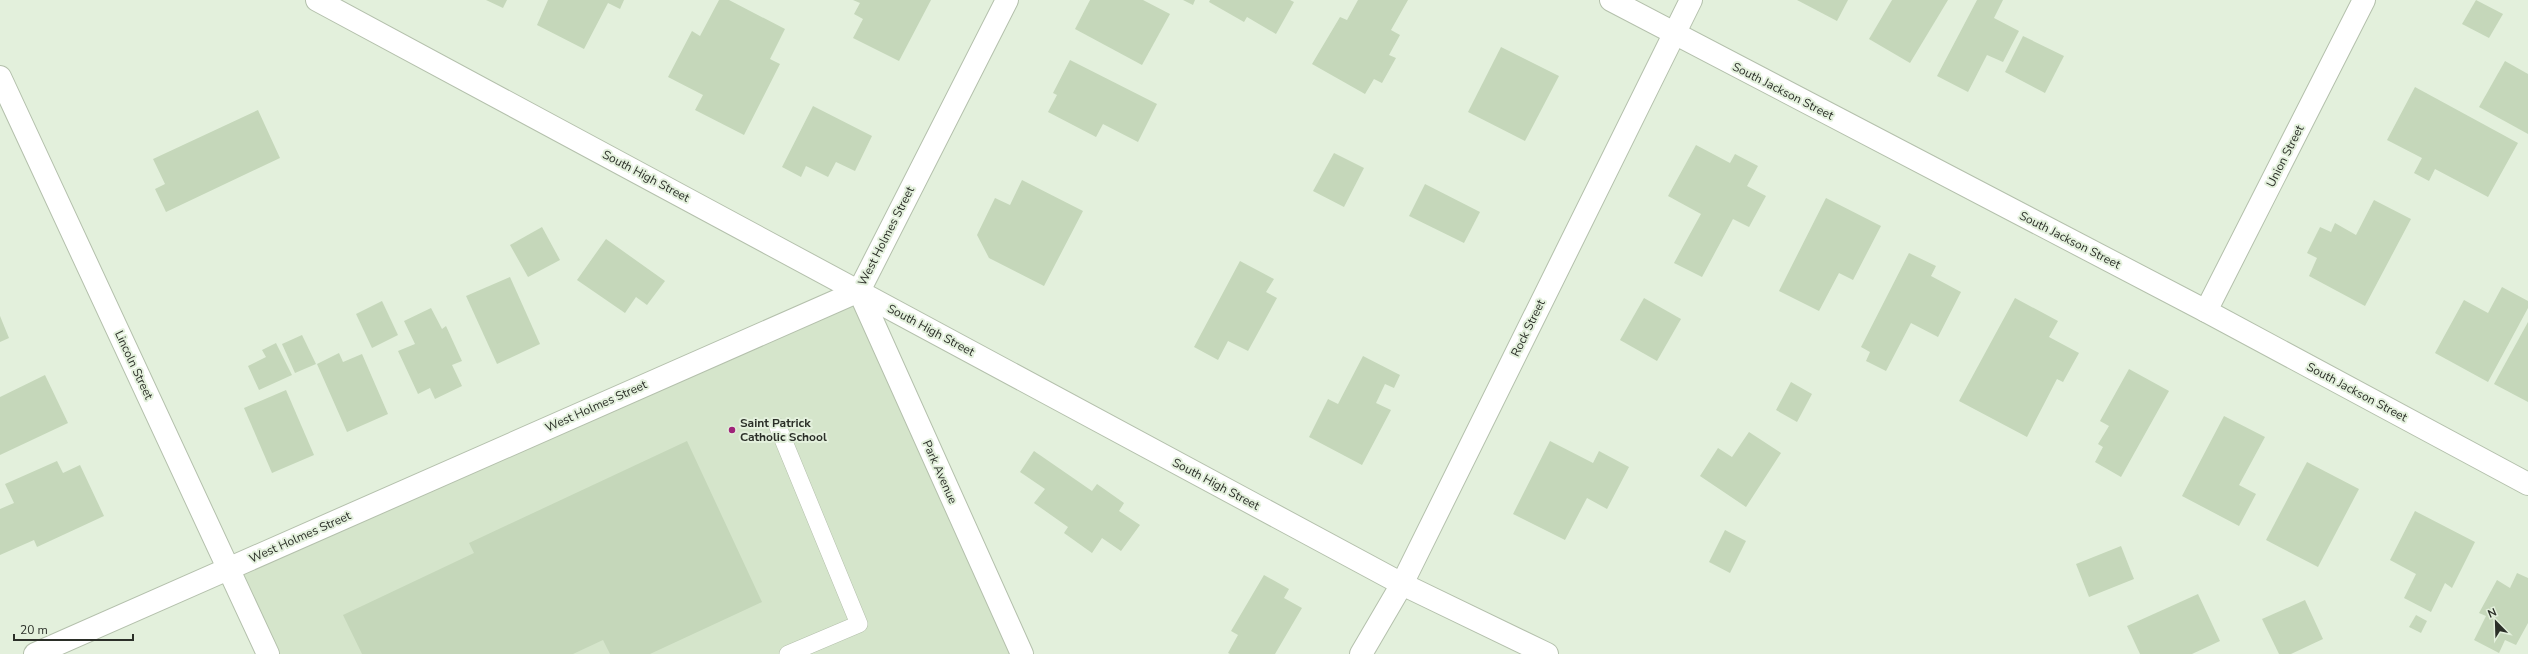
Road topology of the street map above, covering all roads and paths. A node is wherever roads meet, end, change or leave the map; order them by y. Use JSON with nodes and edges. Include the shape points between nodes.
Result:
{"nodes":[{"id":1,"x":1007,"y":0,"type":"edge"},
{"id":2,"x":1611,"y":0,"type":"edge"},
{"id":3,"x":1691,"y":0,"type":"edge"},
{"id":4,"x":2364,"y":0,"type":"edge"},
{"id":5,"x":330,"y":3,"type":"edge"},
{"id":6,"x":1674,"y":34,"type":"junction"},
{"id":7,"x":1,"y":82,"type":"edge"},
{"id":8,"x":859,"y":291,"type":"junction"},
{"id":9,"x":2206,"y":311,"type":"junction"},
{"id":10,"x":778,"y":427,"type":"dead end"},
{"id":11,"x":2528,"y":484,"type":"edge"},
{"id":12,"x":228,"y":568,"type":"junction"},
{"id":13,"x":1402,"y":584,"type":"junction"},
{"id":14,"x":35,"y":654,"type":"edge"},
{"id":15,"x":268,"y":654,"type":"edge"},
{"id":16,"x":788,"y":654,"type":"edge"},
{"id":17,"x":1022,"y":654,"type":"edge"},
{"id":18,"x":1361,"y":654,"type":"edge"},
{"id":19,"x":1547,"y":654,"type":"edge"}],
"edges":[{"from":1,"to":8,"type":"street","name":"West Holmes Street"},
{"from":2,"to":6,"type":"street","name":"South Jackson Street"},
{"from":3,"to":6,"type":"street","name":"Rock Street"},
{"from":4,"to":9,"type":"street","name":"Union Street"},
{"from":5,"to":8,"type":"street","name":"South High Street"},
{"from":6,"to":9,"type":"street","name":"South Jackson Street"},
{"from":6,"to":13,"type":"street","name":"Rock Street"},
{"from":7,"to":12,"type":"street","name":"Lincoln Street"},
{"from":8,"to":12,"type":"street","name":"West Holmes Street"},
{"from":8,"to":13,"type":"street","name":"South High Street"},
{"from":8,"to":17,"type":"street","name":"Park Avenue"},
{"from":9,"to":11,"type":"street","name":"South Jackson Street"},
{"from":10,"to":16,"type":"lane","via":[[859,624]]},
{"from":12,"to":14,"type":"street","name":"West Holmes Street"},
{"from":12,"to":15,"type":"street","name":"Lincoln Street"},
{"from":13,"to":18,"type":"street","name":"Rock Street"},
{"from":13,"to":19,"type":"street","name":"South High Street"}]}
